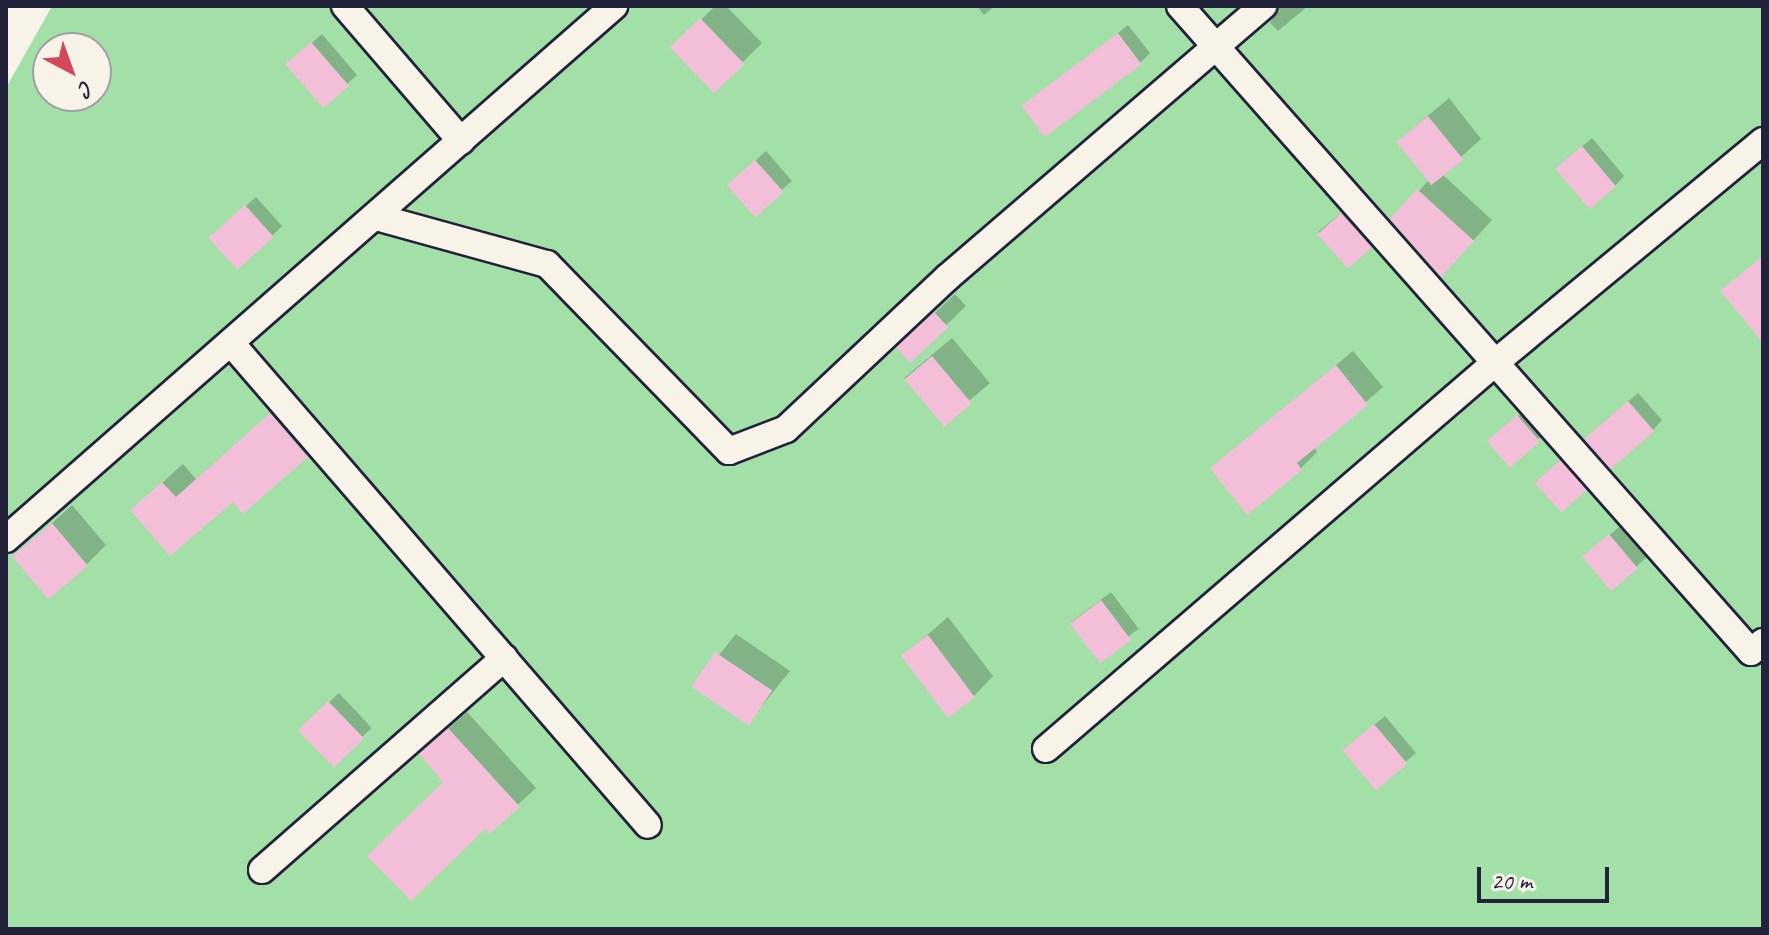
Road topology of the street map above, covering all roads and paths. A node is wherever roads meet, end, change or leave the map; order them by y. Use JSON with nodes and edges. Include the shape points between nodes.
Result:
{"nodes":[{"id":1,"x":345,"y":6,"type":"edge"},
{"id":2,"x":614,"y":6,"type":"edge"},
{"id":3,"x":1180,"y":6,"type":"edge"},
{"id":4,"x":1263,"y":6,"type":"edge"},
{"id":5,"x":1216,"y":46,"type":"junction"},
{"id":6,"x":461,"y":141,"type":"junction"},
{"id":7,"x":1763,"y":141,"type":"edge"},
{"id":8,"x":376,"y":217,"type":"junction"},
{"id":9,"x":231,"y":343,"type":"junction"},
{"id":10,"x":1496,"y":362,"type":"junction"},
{"id":11,"x":6,"y":539,"type":"edge"},
{"id":12,"x":1763,"y":642,"type":"edge"},
{"id":13,"x":504,"y":658,"type":"junction"},
{"id":14,"x":1046,"y":749,"type":"dead end"},
{"id":15,"x":648,"y":825,"type":"dead end"},
{"id":16,"x":262,"y":870,"type":"dead end"}],
"edges":[{"from":1,"to":6,"type":"lane"},
{"from":2,"to":6,"type":"lane"},
{"from":3,"to":5,"type":"lane"},
{"from":4,"to":5,"type":"lane"},
{"from":5,"to":8,"type":"lane","via":[[948,277],[786,429],[729,451],[547,264]]},
{"from":5,"to":10,"type":"lane"},
{"from":6,"to":8,"type":"lane"},
{"from":7,"to":10,"type":"lane"},
{"from":8,"to":9,"type":"lane"},
{"from":9,"to":11,"type":"lane"},
{"from":9,"to":13,"type":"lane"},
{"from":10,"to":12,"type":"lane","via":[[1751,652]]},
{"from":10,"to":14,"type":"lane"},
{"from":13,"to":15,"type":"lane"},
{"from":13,"to":16,"type":"lane"}]}
